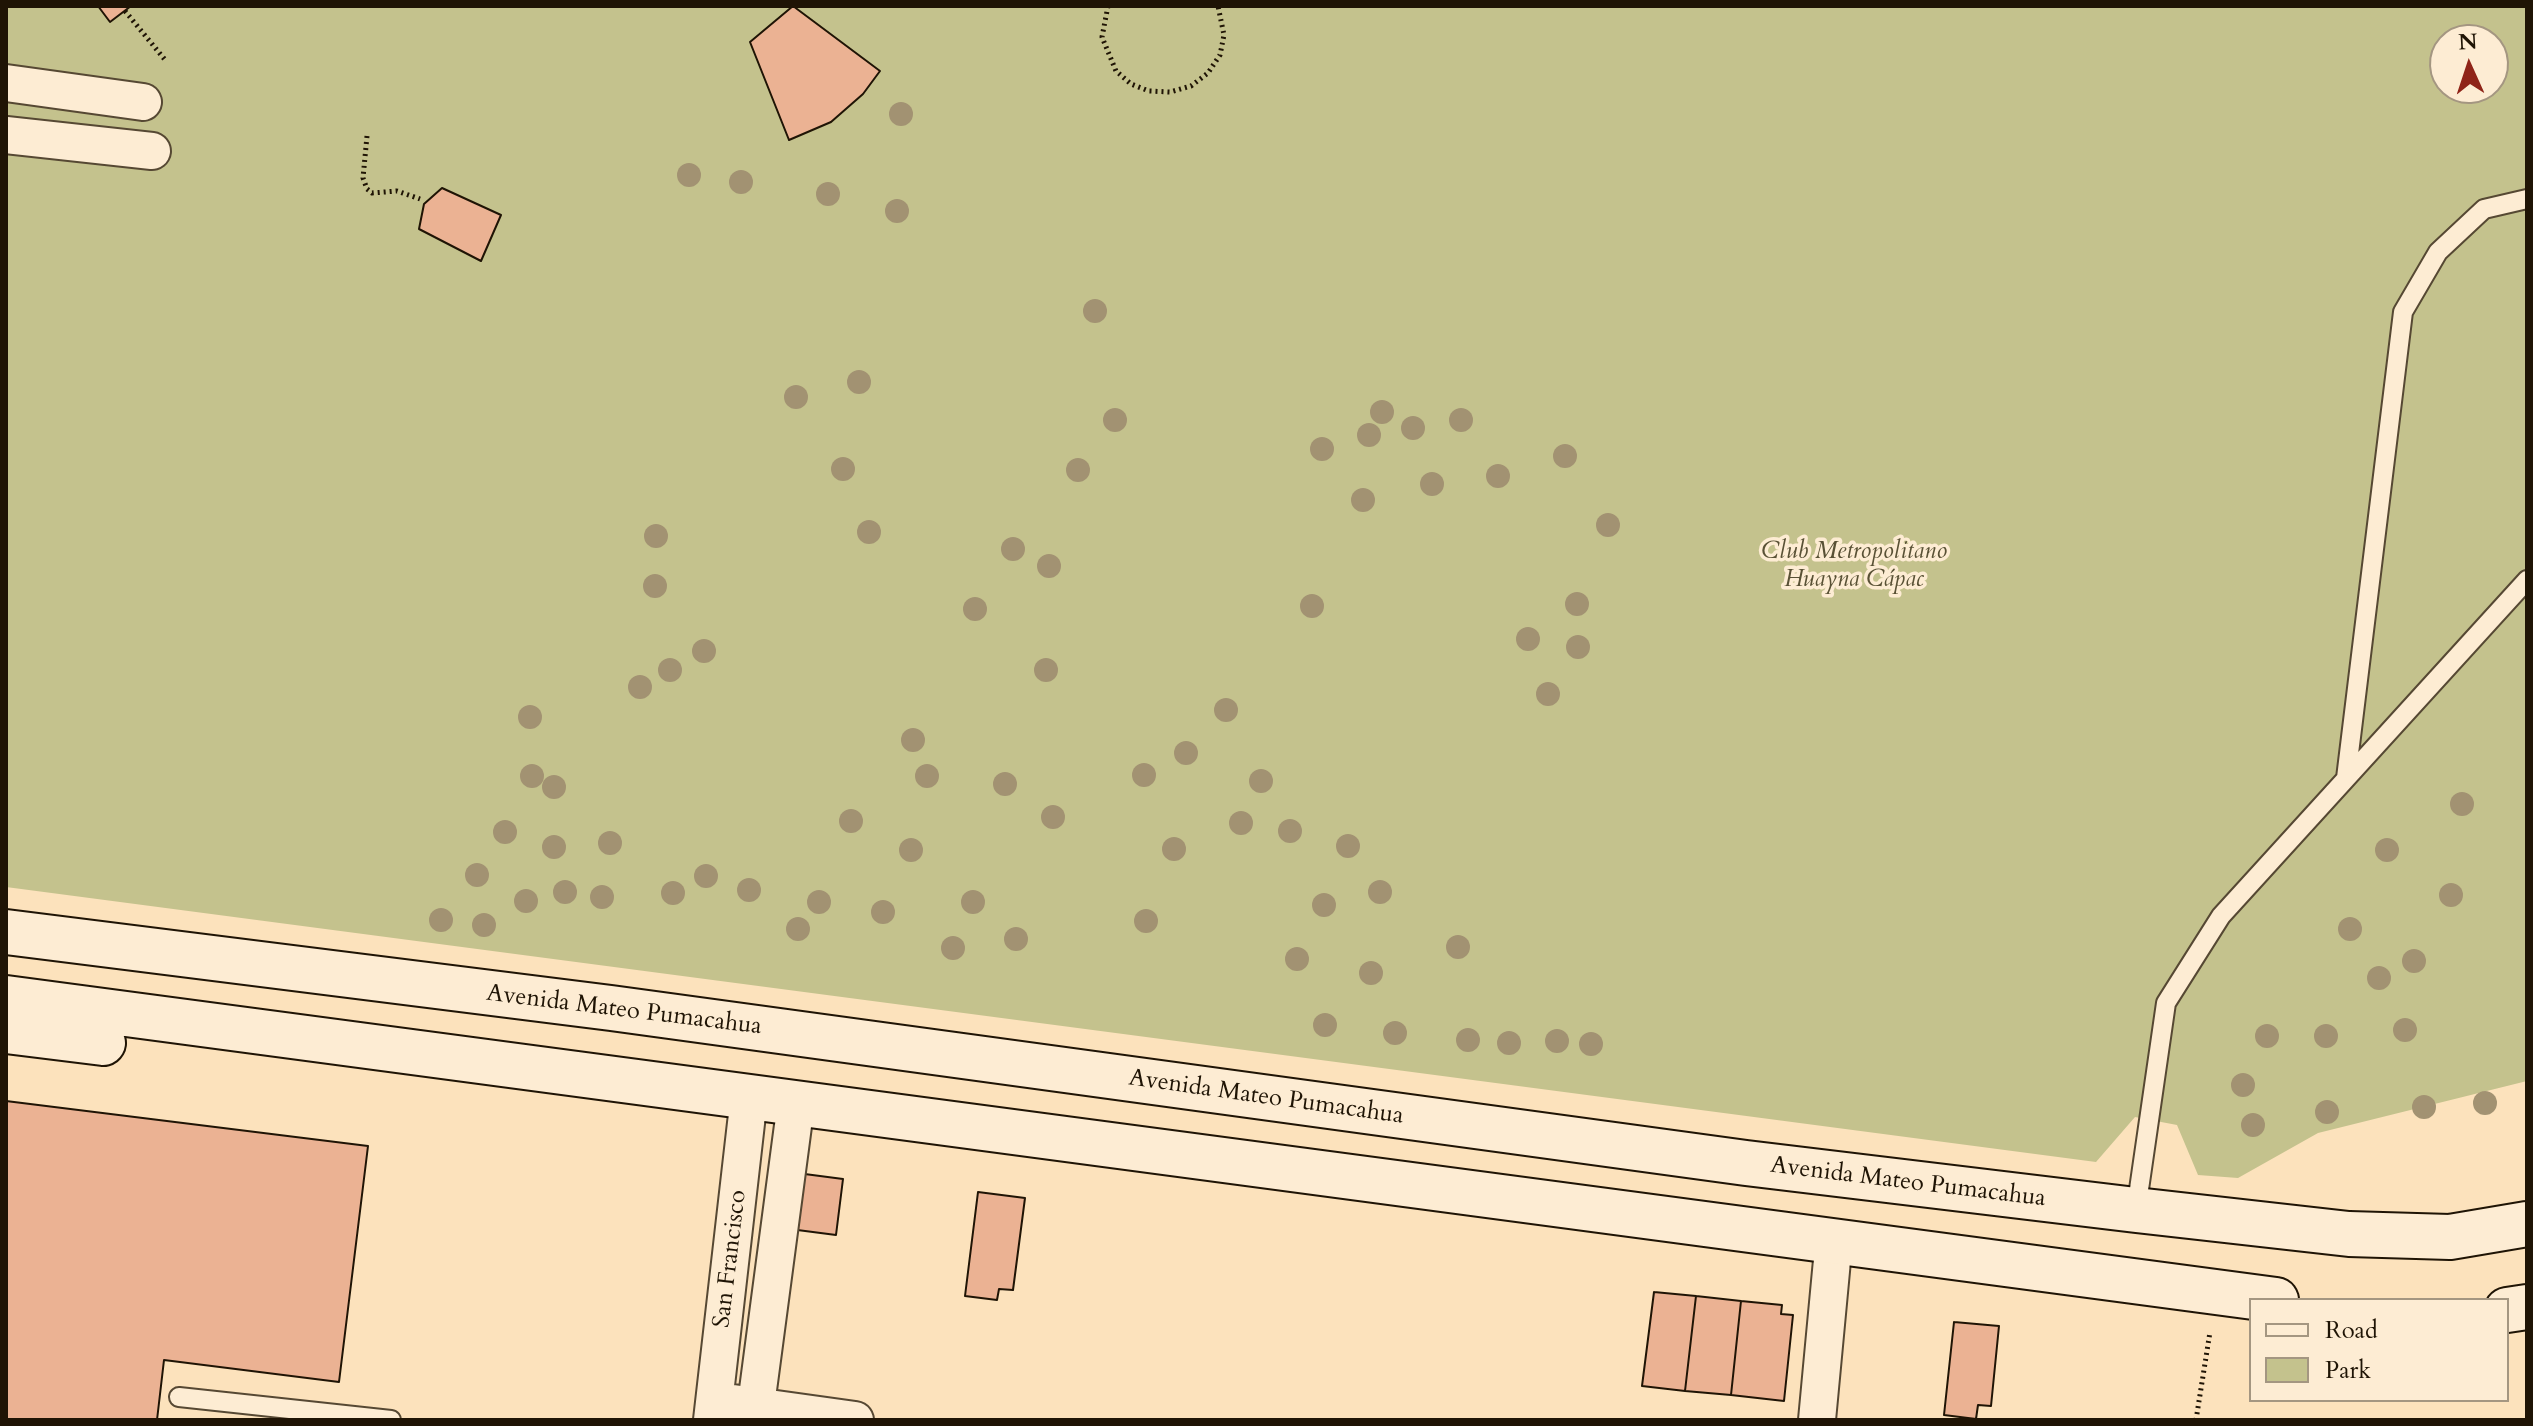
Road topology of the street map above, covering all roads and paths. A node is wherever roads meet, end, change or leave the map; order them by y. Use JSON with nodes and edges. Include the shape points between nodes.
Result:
{"nodes":[{"id":1,"x":1108,"y":6,"type":"edge"},
{"id":2,"x":1218,"y":6,"type":"edge"},
{"id":3,"x":125,"y":11,"type":"dead end"},
{"id":4,"x":166,"y":61,"type":"dead end"},
{"id":5,"x":6,"y":83,"type":"edge"},
{"id":6,"x":143,"y":102,"type":"dead end"},
{"id":7,"x":6,"y":135,"type":"edge"},
{"id":8,"x":367,"y":136,"type":"dead end"},
{"id":9,"x":152,"y":151,"type":"dead end"},
{"id":10,"x":420,"y":199,"type":"dead end"},
{"id":11,"x":2527,"y":199,"type":"edge"},
{"id":12,"x":2527,"y":580,"type":"edge"},
{"id":13,"x":2346,"y":778,"type":"junction"},
{"id":14,"x":6,"y":932,"type":"edge"},
{"id":15,"x":6,"y":998,"type":"edge"},
{"id":16,"x":6,"y":1031,"type":"edge"},
{"id":17,"x":468,"y":1061,"type":"junction"},
{"id":18,"x":749,"y":1097,"type":"junction"},
{"id":19,"x":796,"y":1103,"type":"junction"},
{"id":20,"x":2136,"y":1210,"type":"junction"},
{"id":21,"x":2527,"y":1224,"type":"edge"},
{"id":22,"x":1834,"y":1239,"type":"junction"},
{"id":23,"x":2216,"y":1292,"type":"junction"},
{"id":24,"x":2261,"y":1298,"type":"edge"},
{"id":25,"x":179,"y":1397,"type":"dead end"},
{"id":26,"x":713,"y":1410,"type":"edge"},
{"id":27,"x":754,"y":1413,"type":"edge"},
{"id":28,"x":391,"y":1420,"type":"edge"},
{"id":29,"x":855,"y":1420,"type":"edge"},
{"id":30,"x":1817,"y":1420,"type":"edge"},
{"id":31,"x":2196,"y":1420,"type":"edge"}],
"edges":[{"from":1,"to":2,"type":"path","via":[[1102,37],[1116,71],[1131,84],[1170,92],[1191,86],[1220,55],[1224,35]]},
{"from":3,"to":4,"type":"path"},
{"from":5,"to":6,"type":"street"},
{"from":7,"to":9,"type":"street"},
{"from":8,"to":10,"type":"path","via":[[367,189]]},
{"from":11,"to":13,"type":"lane","via":[[2484,209],[2438,252],[2403,312]]},
{"from":12,"to":13,"type":"lane"},
{"from":13,"to":20,"type":"lane","via":[[2221,916],[2166,1003]]},
{"from":14,"to":20,"type":"main road","name":"Avenida Mateo Pumacahua"},
{"from":15,"to":17,"type":"main road"},
{"from":16,"to":17,"type":"main road","via":[[329,1073]]},
{"from":17,"to":18,"type":"main road"},
{"from":18,"to":19,"type":"main road"},
{"from":18,"to":26,"type":"street","name":"San Francisco"},
{"from":19,"to":22,"type":"main road"},
{"from":19,"to":27,"type":"street","name":"San Francisco"},
{"from":20,"to":21,"type":"main road","name":"Avenida Mateo Pumacahua","via":[[2363,1234],[2450,1237]]},
{"from":22,"to":23,"type":"main road"},
{"from":22,"to":30,"type":"street"},
{"from":23,"to":24,"type":"main road"},
{"from":23,"to":31,"type":"path"},
{"from":25,"to":28,"type":"lane"},
{"from":26,"to":27,"type":"street"},
{"from":27,"to":29,"type":"street"}]}
